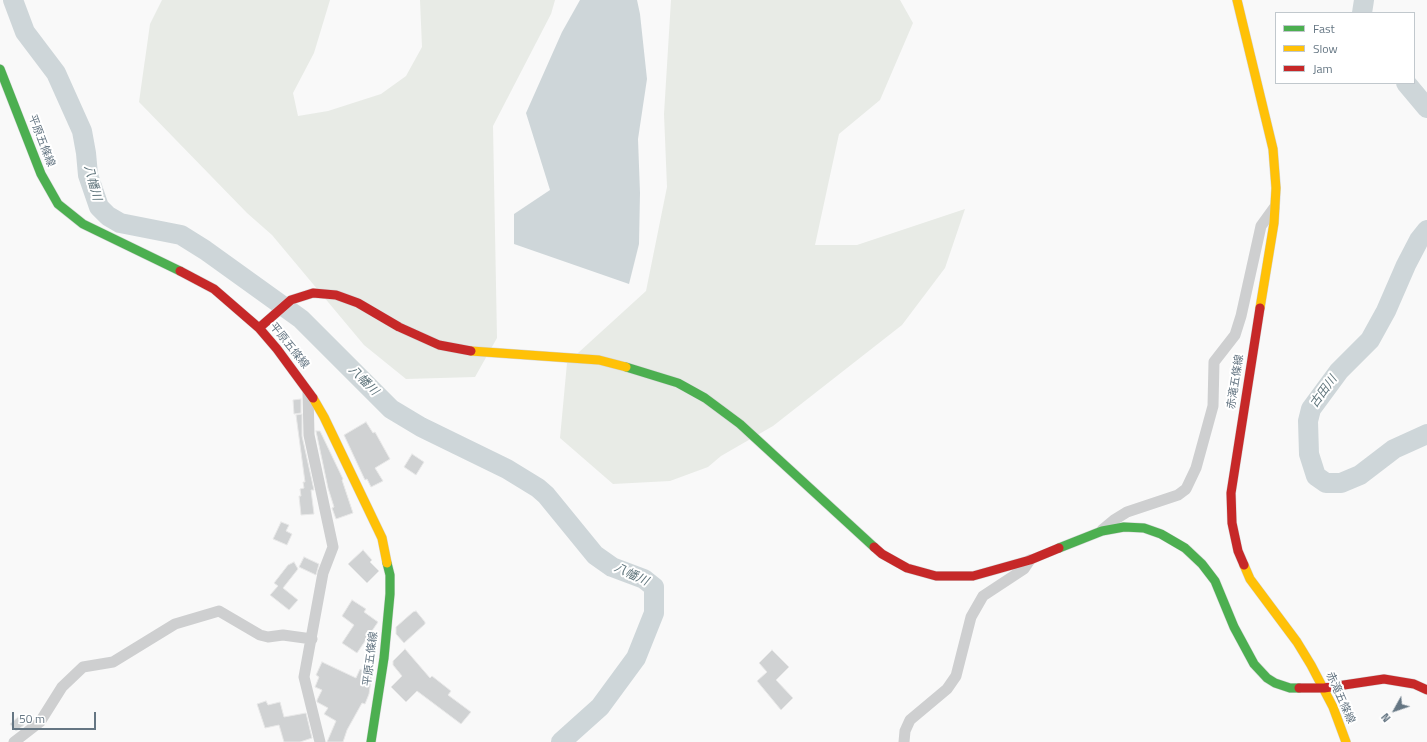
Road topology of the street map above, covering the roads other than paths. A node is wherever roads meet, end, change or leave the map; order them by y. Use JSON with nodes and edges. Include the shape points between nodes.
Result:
{"nodes":[{"id":1,"x":1237,"y":0,"type":"edge"},
{"id":2,"x":0,"y":69,"type":"edge"},
{"id":3,"x":1275,"y":207,"type":"junction"},
{"id":4,"x":259,"y":328,"type":"junction"},
{"id":5,"x":308,"y":390,"type":"junction"},
{"id":6,"x":1102,"y":531,"type":"junction"},
{"id":7,"x":1030,"y":560,"type":"junction"},
{"id":8,"x":312,"y":639,"type":"junction"},
{"id":9,"x":1324,"y":688,"type":"junction"},
{"id":10,"x":1427,"y":690,"type":"edge"},
{"id":11,"x":14,"y":742,"type":"edge"},
{"id":12,"x":320,"y":742,"type":"edge"},
{"id":13,"x":371,"y":742,"type":"edge"},
{"id":14,"x":904,"y":742,"type":"edge"},
{"id":15,"x":1346,"y":742,"type":"edge"}],
"edges":[{"from":1,"to":3,"type":"main road","name":"赤滝五條線","via":[[1273,149]]},
{"from":2,"to":4,"type":"main road","name":"平原五條線","via":[[41,174],[58,204],[83,224],[214,289]]},
{"from":3,"to":6,"type":"street","via":[[1261,226],[1242,316],[1235,335],[1214,362],[1213,406],[1196,468],[1186,489],[1178,495],[1127,512]]},
{"from":3,"to":9,"type":"main road","name":"赤滝五條線","via":[[1233,476],[1232,523],[1238,551],[1250,579],[1297,642]]},
{"from":4,"to":5,"type":"main road","name":"平原五條線"},
{"from":4,"to":7,"type":"main road","via":[[292,300],[313,293],[336,295],[358,303],[418,337],[439,345],[468,351],[599,360],[640,370],[678,383],[705,398],[740,424],[882,554],[894,562],[936,576],[960,577],[985,574]]},
{"from":5,"to":8,"type":"street","via":[[309,435],[333,547],[323,573]]},
{"from":5,"to":13,"type":"main road","name":"平原五條線","via":[[376,522],[387,560],[390,594],[384,658]]},
{"from":6,"to":7,"type":"main road"},
{"from":6,"to":9,"type":"main road","via":[[1124,527],[1144,528],[1161,534],[1185,548],[1215,581],[1234,627],[1260,671],[1282,686]]},
{"from":7,"to":14,"type":"street","via":[[1024,569],[983,596],[972,617],[956,676],[947,689],[910,720]]},
{"from":8,"to":11,"type":"street","via":[[260,635],[219,611],[175,624],[113,662],[83,667],[62,687],[40,722]]},
{"from":8,"to":12,"type":"street","via":[[304,677]]},
{"from":9,"to":10,"type":"main road","via":[[1384,680],[1404,681]]},
{"from":9,"to":15,"type":"main road","name":"赤滝五條線"}]}
